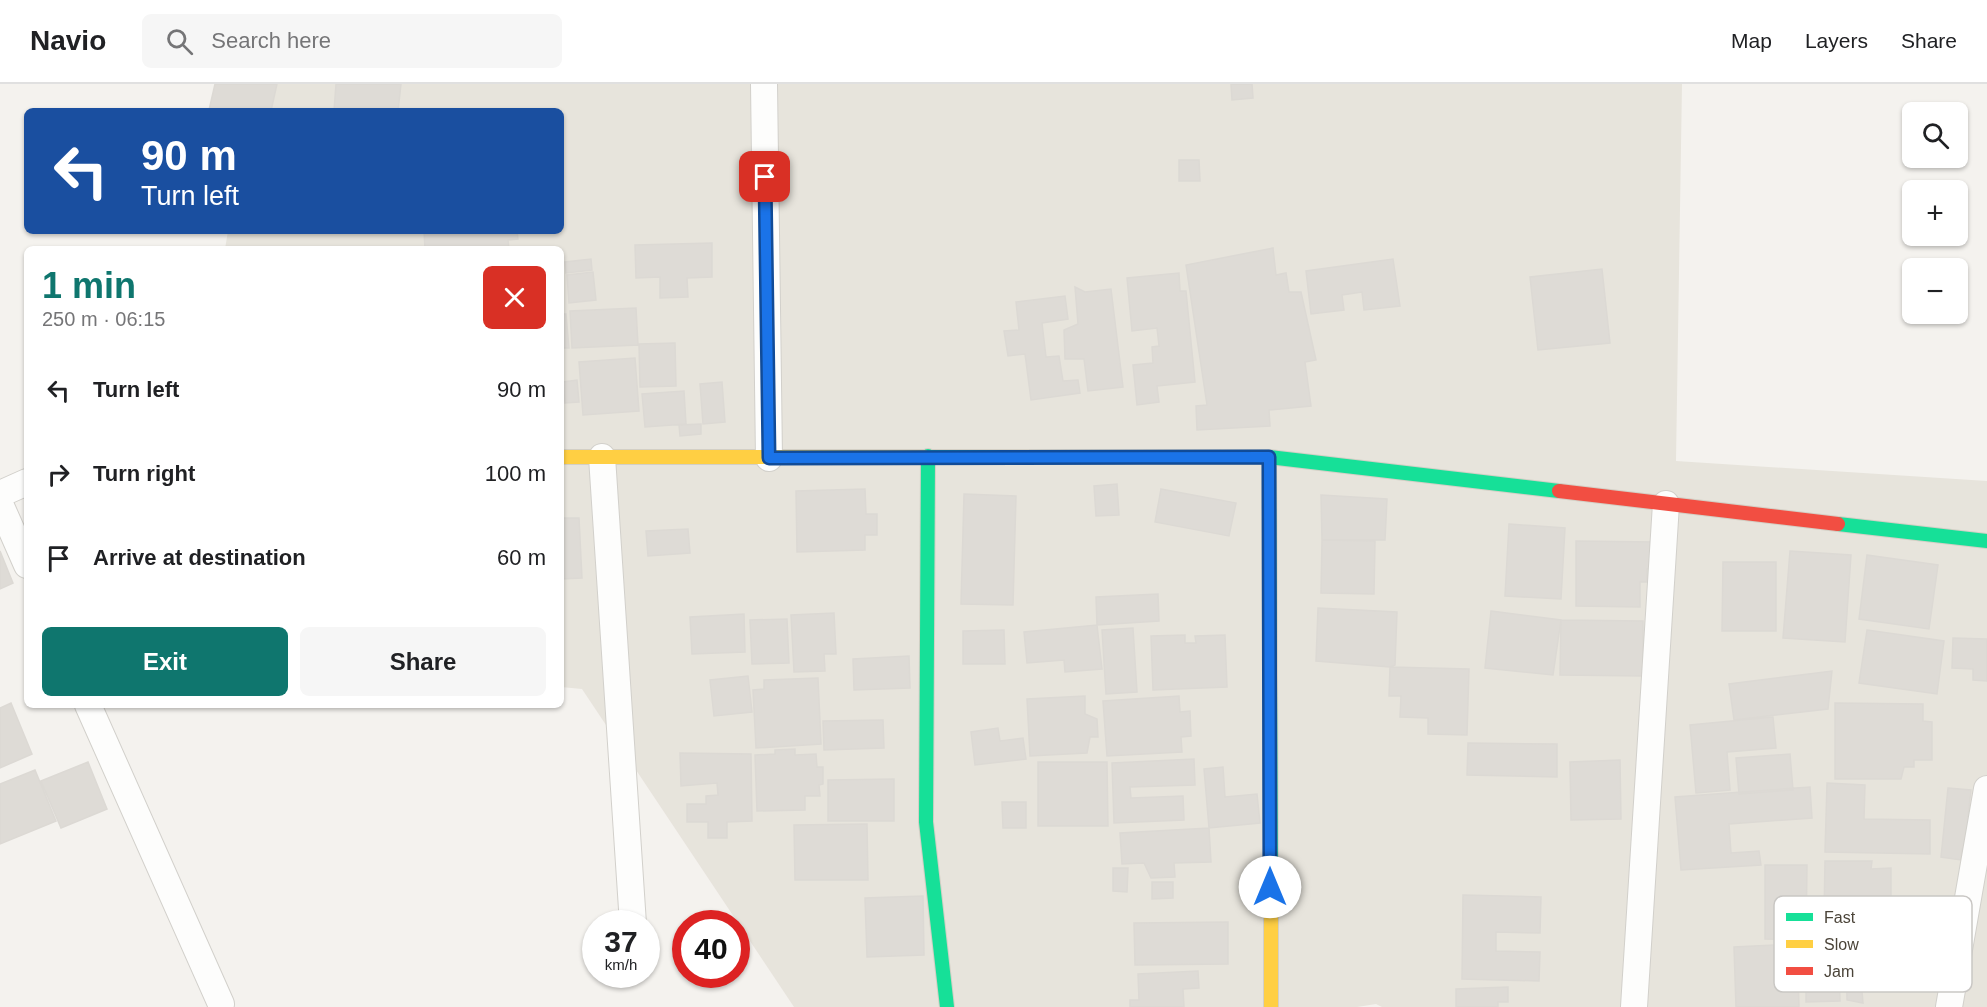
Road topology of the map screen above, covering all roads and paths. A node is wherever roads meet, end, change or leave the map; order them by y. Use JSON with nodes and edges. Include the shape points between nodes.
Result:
{"nodes":[{"id":1,"x":764,"y":84,"type":"edge"},
{"id":2,"x":928,"y":456,"type":"junction"},
{"id":3,"x":564,"y":457,"type":"edge"},
{"id":4,"x":602,"y":457,"type":"junction"},
{"id":5,"x":1269,"y":457,"type":"junction"},
{"id":6,"x":769,"y":458,"type":"junction"},
{"id":7,"x":24,"y":483,"type":"edge"},
{"id":8,"x":0,"y":494,"type":"edge"},
{"id":9,"x":0,"y":504,"type":"edge"},
{"id":10,"x":1666,"y":504,"type":"junction"},
{"id":11,"x":1987,"y":541,"type":"edge"},
{"id":12,"x":24,"y":558,"type":"edge"},
{"id":13,"x":89,"y":708,"type":"edge"},
{"id":14,"x":1987,"y":789,"type":"edge"},
{"id":15,"x":1968,"y":896,"type":"edge"},
{"id":16,"x":632,"y":910,"type":"edge"},
{"id":17,"x":1952,"y":992,"type":"edge"},
{"id":18,"x":221,"y":1004,"type":"dead end"},
{"id":19,"x":947,"y":1007,"type":"edge"},
{"id":20,"x":1270,"y":1007,"type":"edge"},
{"id":21,"x":1634,"y":1007,"type":"edge"},
{"id":22,"x":1949,"y":1007,"type":"edge"}],
"edges":[{"from":1,"to":6,"type":"street"},
{"from":2,"to":5,"type":"street"},
{"from":2,"to":6,"type":"street"},
{"from":2,"to":19,"type":"street","via":[[926,822]]},
{"from":3,"to":4,"type":"street"},
{"from":4,"to":6,"type":"street"},
{"from":4,"to":16,"type":"street"},
{"from":5,"to":10,"type":"street"},
{"from":5,"to":20,"type":"street"},
{"from":7,"to":8,"type":"street"},
{"from":9,"to":12,"type":"street"},
{"from":10,"to":11,"type":"street"},
{"from":10,"to":21,"type":"street"},
{"from":13,"to":18,"type":"street"},
{"from":14,"to":15,"type":"street"},
{"from":17,"to":22,"type":"street"}]}
